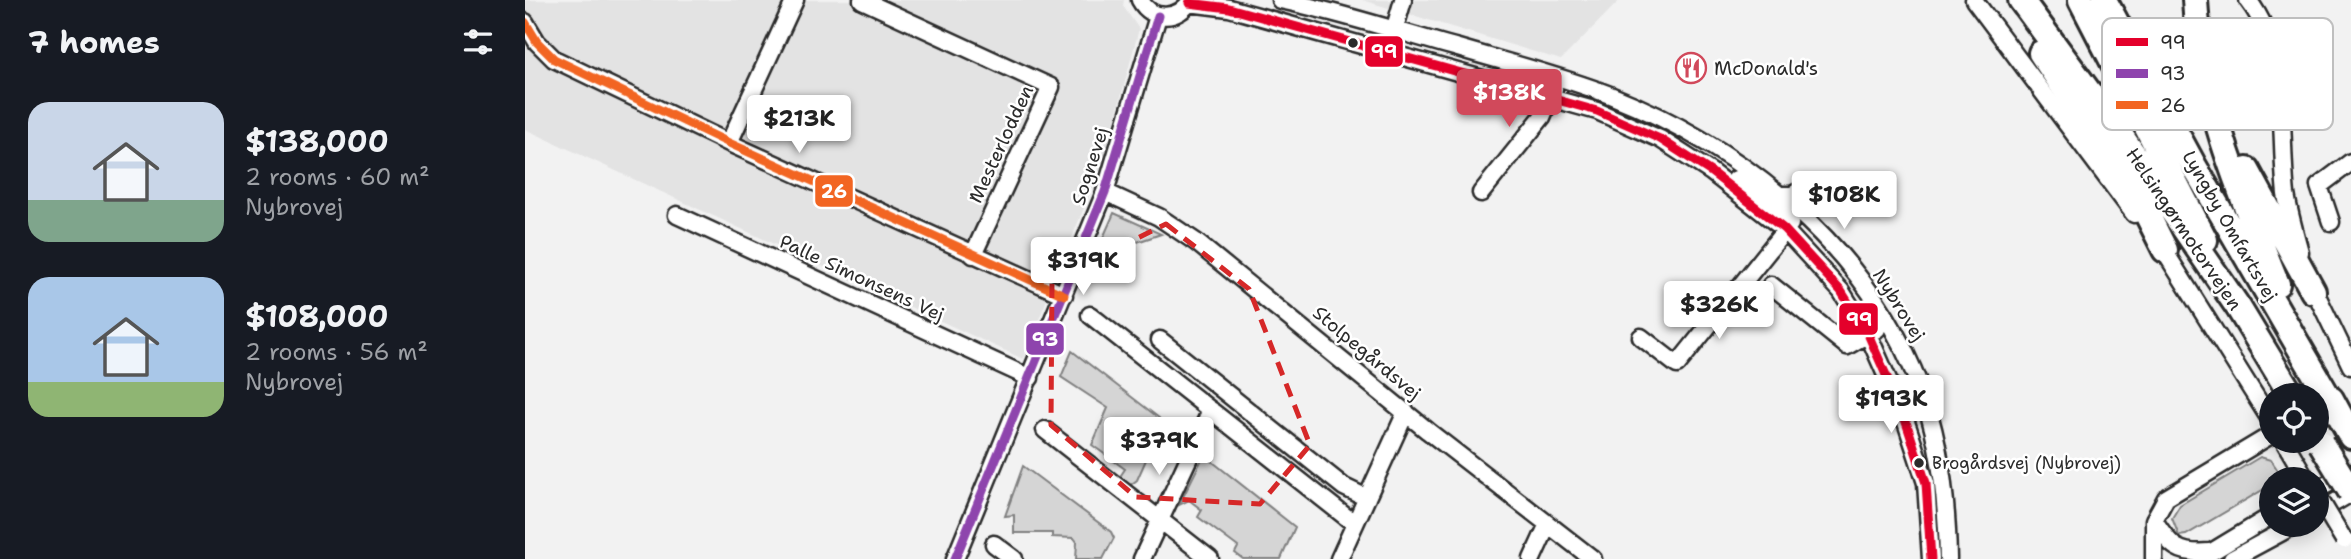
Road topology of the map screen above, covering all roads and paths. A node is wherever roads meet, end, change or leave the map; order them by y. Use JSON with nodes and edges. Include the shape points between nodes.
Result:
{"nodes":[{"id":1,"x":795,"y":0,"type":"edge"},
{"id":2,"x":862,"y":0,"type":"edge"},
{"id":3,"x":1140,"y":0,"type":"edge"},
{"id":4,"x":1280,"y":0,"type":"edge"},
{"id":5,"x":1403,"y":0,"type":"edge"},
{"id":6,"x":1974,"y":0,"type":"edge"},
{"id":7,"x":2006,"y":0,"type":"edge"},
{"id":8,"x":2021,"y":0,"type":"edge"},
{"id":9,"x":2081,"y":0,"type":"edge"},
{"id":10,"x":2104,"y":0,"type":"edge"},
{"id":11,"x":2117,"y":0,"type":"edge"},
{"id":12,"x":2196,"y":0,"type":"edge"},
{"id":13,"x":2248,"y":0,"type":"edge"},
{"id":14,"x":1190,"y":2,"type":"edge"},
{"id":15,"x":1158,"y":16,"type":"junction"},
{"id":16,"x":2114,"y":18,"type":"edge"},
{"id":17,"x":2126,"y":18,"type":"edge"},
{"id":18,"x":2198,"y":18,"type":"edge"},
{"id":19,"x":2257,"y":18,"type":"edge"},
{"id":20,"x":525,"y":22,"type":"edge"},
{"id":21,"x":1393,"y":30,"type":"junction"},
{"id":22,"x":2102,"y":39,"type":"edge"},
{"id":23,"x":1389,"y":51,"type":"junction"},
{"id":24,"x":1558,"y":77,"type":"junction"},
{"id":25,"x":1552,"y":96,"type":"junction"},
{"id":26,"x":2102,"y":110,"type":"edge"},
{"id":27,"x":2117,"y":130,"type":"edge"},
{"id":28,"x":2150,"y":130,"type":"edge"},
{"id":29,"x":2174,"y":130,"type":"edge"},
{"id":30,"x":2186,"y":130,"type":"edge"},
{"id":31,"x":2221,"y":130,"type":"edge"},
{"id":32,"x":2231,"y":130,"type":"edge"},
{"id":33,"x":2282,"y":130,"type":"edge"},
{"id":34,"x":729,"y":143,"type":"junction"},
{"id":35,"x":2351,"y":162,"type":"edge"},
{"id":36,"x":2194,"y":166,"type":"junction"},
{"id":37,"x":1802,"y":190,"type":"dead end"},
{"id":38,"x":1105,"y":192,"type":"junction"},
{"id":39,"x":1481,"y":193,"type":"dead end"},
{"id":40,"x":1779,"y":195,"type":"junction"},
{"id":41,"x":677,"y":215,"type":"dead end"},
{"id":42,"x":1792,"y":215,"type":"junction"},
{"id":43,"x":2331,"y":222,"type":"dead end"},
{"id":44,"x":2165,"y":250,"type":"junction"},
{"id":45,"x":973,"y":255,"type":"junction"},
{"id":46,"x":1845,"y":262,"type":"junction"},
{"id":47,"x":1771,"y":285,"type":"dead end"},
{"id":48,"x":2313,"y":291,"type":"junction"},
{"id":49,"x":1064,"y":295,"type":"junction"},
{"id":50,"x":2238,"y":307,"type":"junction"},
{"id":51,"x":1090,"y":315,"type":"dead end"},
{"id":52,"x":1888,"y":322,"type":"junction"},
{"id":53,"x":1868,"y":334,"type":"junction"},
{"id":54,"x":1641,"y":337,"type":"dead end"},
{"id":55,"x":1160,"y":341,"type":"dead end"},
{"id":56,"x":2351,"y":366,"type":"edge"},
{"id":57,"x":1030,"y":378,"type":"junction"},
{"id":58,"x":2284,"y":383,"type":"edge"},
{"id":59,"x":2259,"y":402,"type":"edge"},
{"id":60,"x":1211,"y":410,"type":"junction"},
{"id":61,"x":1406,"y":412,"type":"junction"},
{"id":62,"x":2346,"y":427,"type":"edge"},
{"id":63,"x":1045,"y":430,"type":"dead end"},
{"id":64,"x":2259,"y":442,"type":"edge"},
{"id":65,"x":2327,"y":453,"type":"edge"},
{"id":66,"x":2351,"y":471,"type":"edge"},
{"id":67,"x":1942,"y":478,"type":"junction"},
{"id":68,"x":1926,"y":483,"type":"junction"},
{"id":69,"x":2329,"y":483,"type":"edge"},
{"id":70,"x":2351,"y":493,"type":"edge"},
{"id":71,"x":1367,"y":498,"type":"junction"},
{"id":72,"x":2329,"y":506,"type":"edge"},
{"id":73,"x":2329,"y":514,"type":"edge"},
{"id":74,"x":1159,"y":520,"type":"junction"},
{"id":75,"x":2154,"y":520,"type":"junction"},
{"id":76,"x":2259,"y":523,"type":"edge"},
{"id":77,"x":1355,"y":524,"type":"junction"},
{"id":78,"x":1548,"y":524,"type":"junction"},
{"id":79,"x":2273,"y":537,"type":"edge"},
{"id":80,"x":994,"y":544,"type":"dead end"},
{"id":81,"x":2348,"y":545,"type":"edge"},
{"id":82,"x":2206,"y":555,"type":"edge"},
{"id":83,"x":955,"y":559,"type":"edge"},
{"id":84,"x":1014,"y":559,"type":"edge"},
{"id":85,"x":1142,"y":559,"type":"edge"},
{"id":86,"x":1210,"y":559,"type":"edge"},
{"id":87,"x":1339,"y":559,"type":"edge"},
{"id":88,"x":1532,"y":559,"type":"edge"},
{"id":89,"x":1593,"y":559,"type":"edge"},
{"id":90,"x":1931,"y":559,"type":"edge"},
{"id":91,"x":1948,"y":559,"type":"edge"},
{"id":92,"x":2154,"y":559,"type":"edge"},
{"id":93,"x":2232,"y":559,"type":"edge"}],
"edges":[{"from":1,"to":34,"type":"street"},
{"from":2,"to":45,"type":"street","name":"Mesterlodden","via":[[1051,87]]},
{"from":3,"to":15,"type":"street"},
{"from":4,"to":21,"type":"street","name":"Nybrovej"},
{"from":5,"to":21,"type":"street"},
{"from":6,"to":44,"type":"street"},
{"from":7,"to":44,"type":"highway","via":[[2147,214]]},
{"from":8,"to":26,"type":"highway","name":"Helsingørmotorvejen"},
{"from":9,"to":22,"type":"highway","name":"Lyngby Omfartsvej"},
{"from":10,"to":16,"type":"highway","name":"Lyngby Omfartsvej"},
{"from":11,"to":17,"type":"highway"},
{"from":12,"to":18,"type":"highway"},
{"from":13,"to":19,"type":"street"},
{"from":14,"to":15,"type":"street","via":[[1181,12]]},
{"from":14,"to":23,"type":"street","name":"Nybrovej"},
{"from":15,"to":38,"type":"street","name":"Sognevej"},
{"from":20,"to":34,"type":"street","via":[[554,59]]},
{"from":21,"to":23,"type":"street"},
{"from":21,"to":24,"type":"street","name":"Nybrovej"},
{"from":23,"to":25,"type":"street","name":"Nybrovej"},
{"from":24,"to":25,"type":"street"},
{"from":24,"to":40,"type":"street","name":"Nybrovej","via":[[1611,95],[1694,135]]},
{"from":25,"to":39,"type":"street","via":[[1542,117]]},
{"from":25,"to":42,"type":"street","name":"Nybrovej","via":[[1628,123]]},
{"from":27,"to":50,"type":"highway","name":"Helsingørmotorvejen"},
{"from":28,"to":50,"type":"highway","name":"Lyngby Omfartsvej"},
{"from":29,"to":36,"type":"highway","name":"Lyngby Omfartsvej"},
{"from":30,"to":36,"type":"highway","via":[[2195,148]]},
{"from":31,"to":62,"type":"highway","via":[[2253,224]]},
{"from":32,"to":48,"type":"highway"},
{"from":33,"to":48,"type":"street","via":[[2287,195]]},
{"from":34,"to":45,"type":"street"},
{"from":35,"to":43,"type":"street","via":[[2319,186]]},
{"from":36,"to":62,"type":"highway","name":"Lyngby Omfartsvej"},
{"from":37,"to":40,"type":"street"},
{"from":38,"to":49,"type":"street","name":"Sognevej"},
{"from":38,"to":61,"type":"street","name":"Stolpegårdsvej","via":[[1159,217],[1196,242]]},
{"from":40,"to":42,"type":"street","name":"Nybrovej"},
{"from":41,"to":57,"type":"street","name":"Palle Simonsens Vej"},
{"from":42,"to":46,"type":"street","name":"Nybrovej"},
{"from":42,"to":46,"type":"street","via":[[1832,257]]},
{"from":42,"to":53,"type":"street","name":"Nybrovej"},
{"from":42,"to":54,"type":"street","via":[[1677,365]]},
{"from":44,"to":59,"type":"street"},
{"from":45,"to":49,"type":"street"},
{"from":46,"to":52,"type":"street","name":"Nybrovej"},
{"from":47,"to":53,"type":"street","via":[[1847,346]]},
{"from":48,"to":56,"type":"street"},
{"from":49,"to":57,"type":"street","name":"Sognevej"},
{"from":50,"to":58,"type":"highway","name":"Helsingørmotorvejen"},
{"from":51,"to":60,"type":"street"},
{"from":52,"to":53,"type":"street"},
{"from":52,"to":67,"type":"street","name":"Nybrovej","via":[[1921,388]]},
{"from":53,"to":68,"type":"street","name":"Nybrovej","via":[[1905,416]]},
{"from":55,"to":71,"type":"street","via":[[1344,487]]},
{"from":57,"to":83,"type":"street","name":"Sognevej"},
{"from":60,"to":74,"type":"street"},
{"from":60,"to":77,"type":"street"},
{"from":61,"to":71,"type":"street"},
{"from":61,"to":78,"type":"street","name":"Stolpegårdsvej"},
{"from":63,"to":74,"type":"street"},
{"from":64,"to":75,"type":"street","via":[[2166,498]]},
{"from":65,"to":70,"type":"highway","bridge":true},
{"from":66,"to":69,"type":"street"},
{"from":67,"to":68,"type":"street"},
{"from":67,"to":91,"type":"street","name":"Nybrovej"},
{"from":68,"to":90,"type":"street","name":"Nybrovej"},
{"from":70,"to":72,"type":"street"},
{"from":71,"to":77,"type":"street"},
{"from":73,"to":81,"type":"street","bridge":true},
{"from":74,"to":85,"type":"street"},
{"from":74,"to":86,"type":"street"},
{"from":75,"to":82,"type":"street","via":[[2180,551]]},
{"from":75,"to":92,"type":"street"},
{"from":76,"to":82,"type":"street"},
{"from":77,"to":87,"type":"street"},
{"from":78,"to":88,"type":"street"},
{"from":78,"to":89,"type":"street","name":"Stolpegårdsvej"},
{"from":79,"to":93,"type":"street"},
{"from":80,"to":84,"type":"street"}]}
